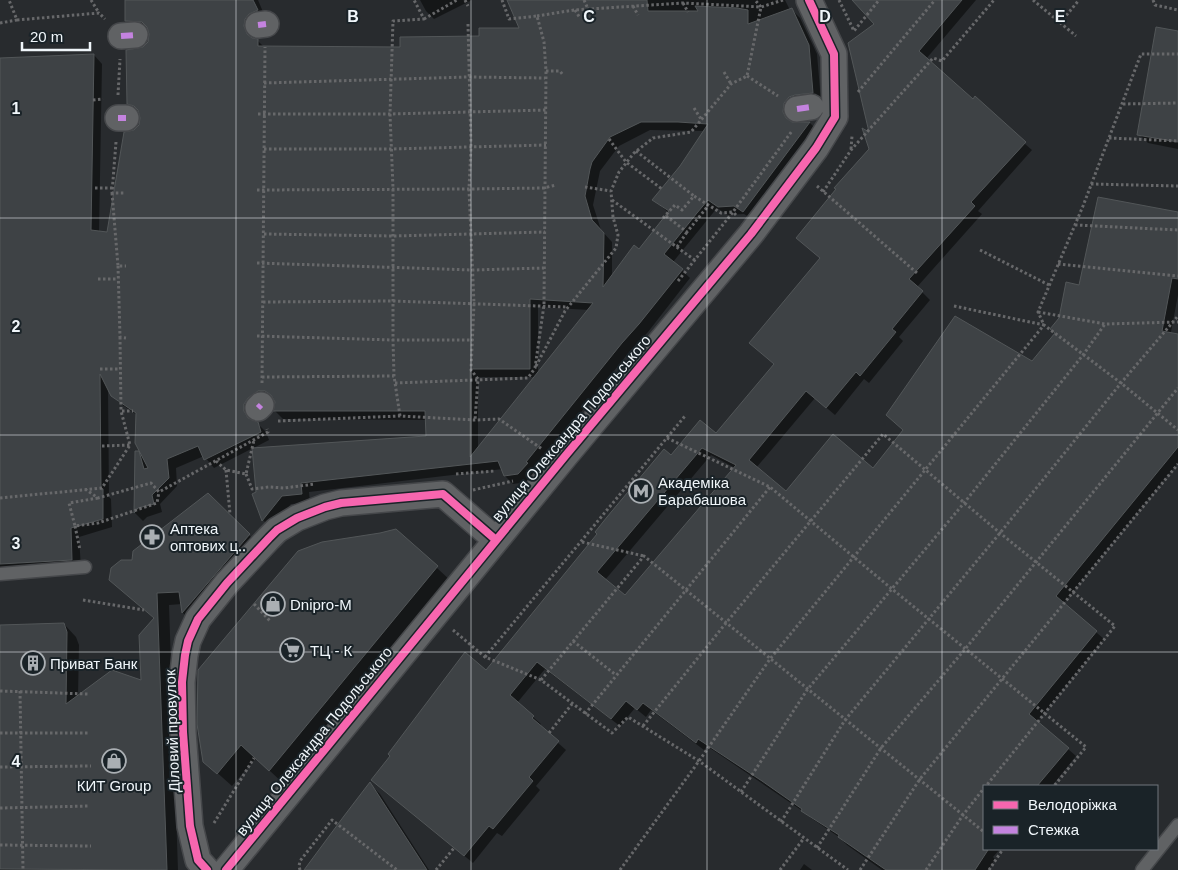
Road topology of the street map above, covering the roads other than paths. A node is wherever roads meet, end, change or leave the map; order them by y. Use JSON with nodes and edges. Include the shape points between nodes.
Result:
{"nodes":[{"id":1,"x":809,"y":0,"type":"edge"},
{"id":2,"x":496,"y":540,"type":"junction"},
{"id":3,"x":85,"y":567,"type":"road end"},
{"id":4,"x":0,"y":574,"type":"edge"},
{"id":5,"x":1178,"y":825,"type":"edge"},
{"id":6,"x":201,"y":861,"type":"edge"},
{"id":7,"x":226,"y":870,"type":"edge"},
{"id":8,"x":1142,"y":870,"type":"edge"}],
"edges":[{"from":1,"to":2,"type":"street","name":"вулиця Олександра Подольського","via":[[834,54],[835,117],[816,148],[751,234]]},
{"from":2,"to":6,"type":"street","name":"Діловий провулок","via":[[443,494],[325,507],[297,518],[269,538],[207,606],[188,641],[185,655],[182,682],[187,790],[190,826]]},
{"from":2,"to":7,"type":"street","name":"вулиця Олександра Подольського"},
{"from":3,"to":4,"type":"lane"},
{"from":5,"to":8,"type":"lane"}]}
